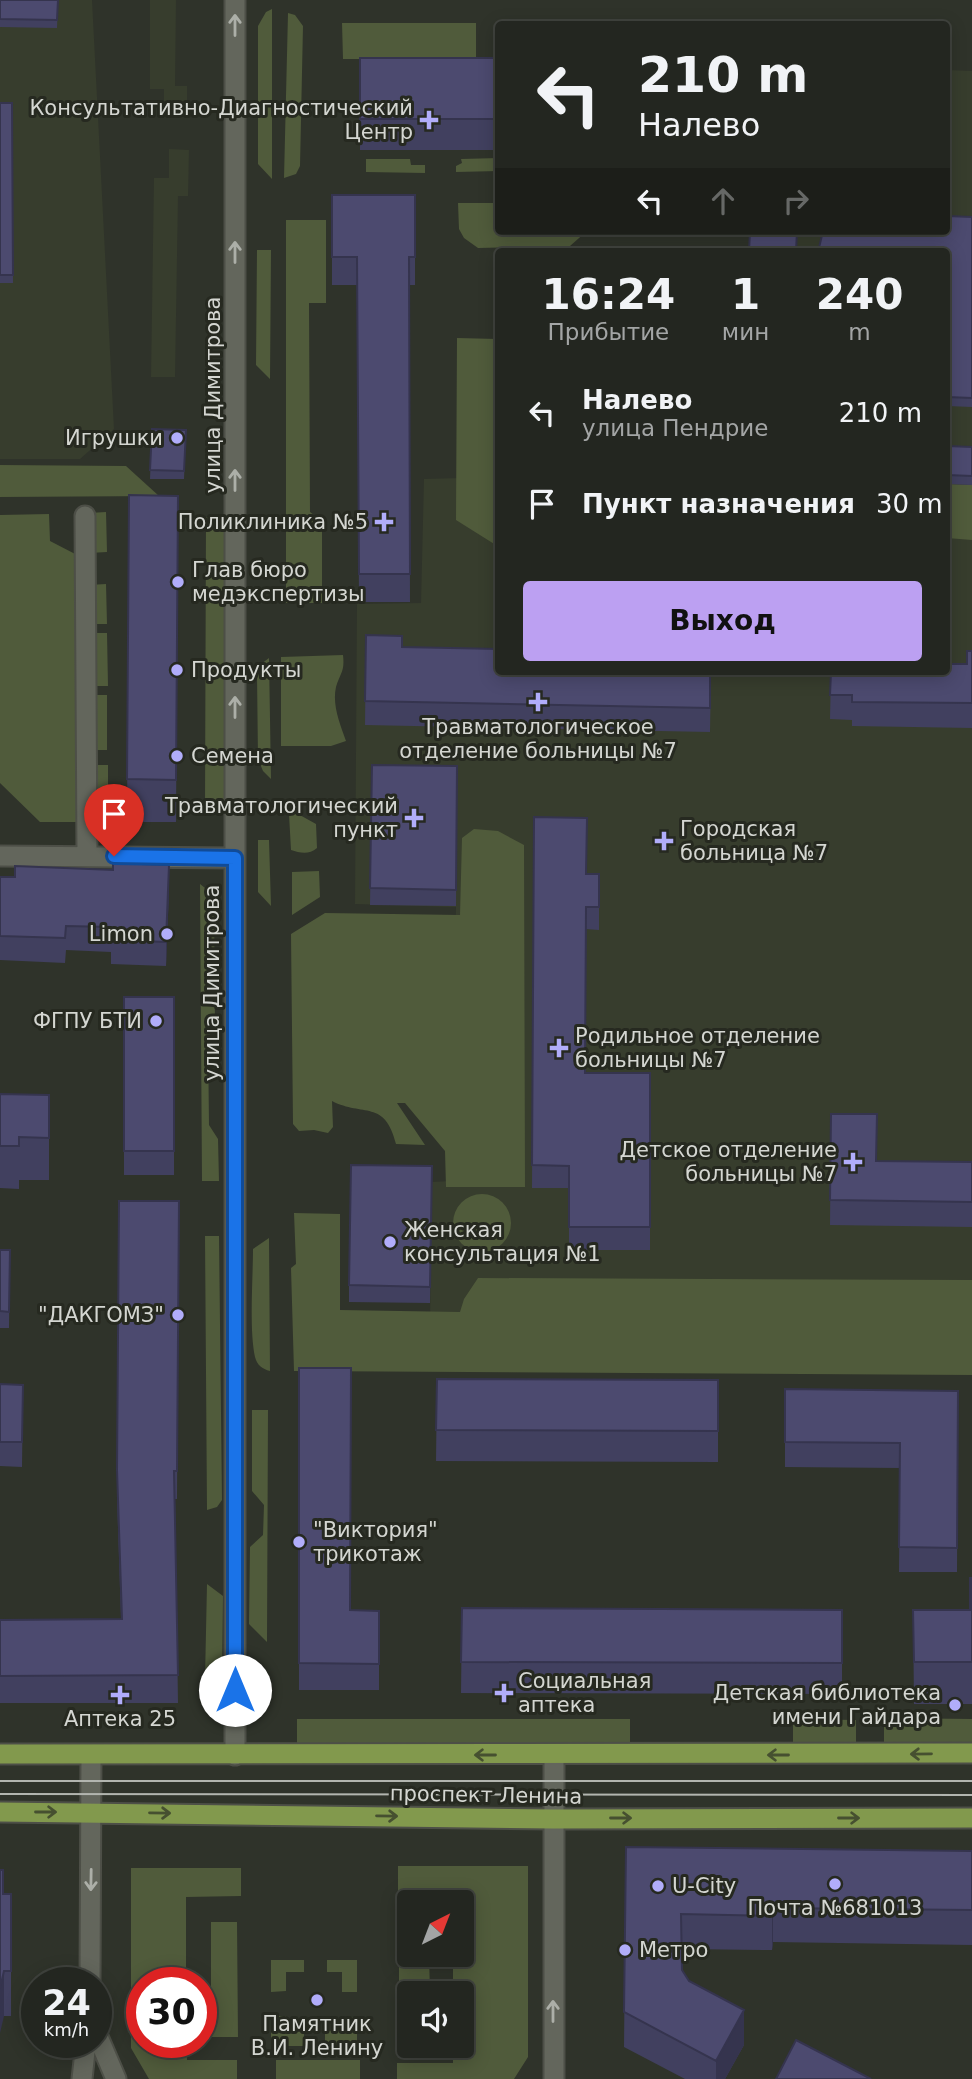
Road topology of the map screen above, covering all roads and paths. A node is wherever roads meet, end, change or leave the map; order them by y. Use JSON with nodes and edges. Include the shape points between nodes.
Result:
{"nodes":[{"id":1,"x":235,"y":0,"type":"edge"},
{"id":2,"x":85,"y":516,"type":"dead end"},
{"id":3,"x":87,"y":855,"type":"junction"},
{"id":4,"x":0,"y":856,"type":"edge"},
{"id":5,"x":235,"y":858,"type":"junction"},
{"id":6,"x":972,"y":1753,"type":"edge"},
{"id":7,"x":0,"y":1754,"type":"edge"},
{"id":8,"x":91,"y":1755,"type":"junction"},
{"id":9,"x":235,"y":1755,"type":"junction"},
{"id":10,"x":554,"y":1755,"type":"junction"},
{"id":11,"x":0,"y":1812,"type":"edge"},
{"id":12,"x":92,"y":1812,"type":"junction"},
{"id":13,"x":972,"y":1818,"type":"edge"},
{"id":14,"x":553,"y":1819,"type":"junction"},
{"id":15,"x":90,"y":1967,"type":"edge"},
{"id":16,"x":84,"y":2058,"type":"edge"},
{"id":17,"x":107,"y":2058,"type":"edge"},
{"id":18,"x":82,"y":2079,"type":"edge"},
{"id":19,"x":116,"y":2079,"type":"edge"},
{"id":20,"x":554,"y":2079,"type":"edge"}],
"edges":[{"from":5,"to":1,"type":"street","name":"улица Димитрова","one_way":true},
{"from":2,"to":3,"type":"street"},
{"from":3,"to":4,"type":"street"},
{"from":3,"to":5,"type":"street"},
{"from":5,"to":9,"type":"street","name":"улица Димитрова"},
{"from":6,"to":10,"type":"highway","name":"проспект Ленина","one_way":true},
{"from":7,"to":8,"type":"highway","name":"проспект Ленина"},
{"from":8,"to":9,"type":"highway","name":"проспект Ленина"},
{"from":8,"to":12,"type":"street"},
{"from":10,"to":9,"type":"highway","name":"проспект Ленина","one_way":true},
{"from":10,"to":14,"type":"street"},
{"from":11,"to":12,"type":"highway","name":"проспект Ленина","one_way":true},
{"from":12,"to":14,"type":"highway","name":"проспект Ленина","one_way":true},
{"from":12,"to":15,"type":"street","one_way":true},
{"from":14,"to":13,"type":"highway","name":"проспект Ленина","one_way":true},
{"from":20,"to":14,"type":"street","one_way":true},
{"from":16,"to":18,"type":"street"},
{"from":17,"to":19,"type":"street"}]}
